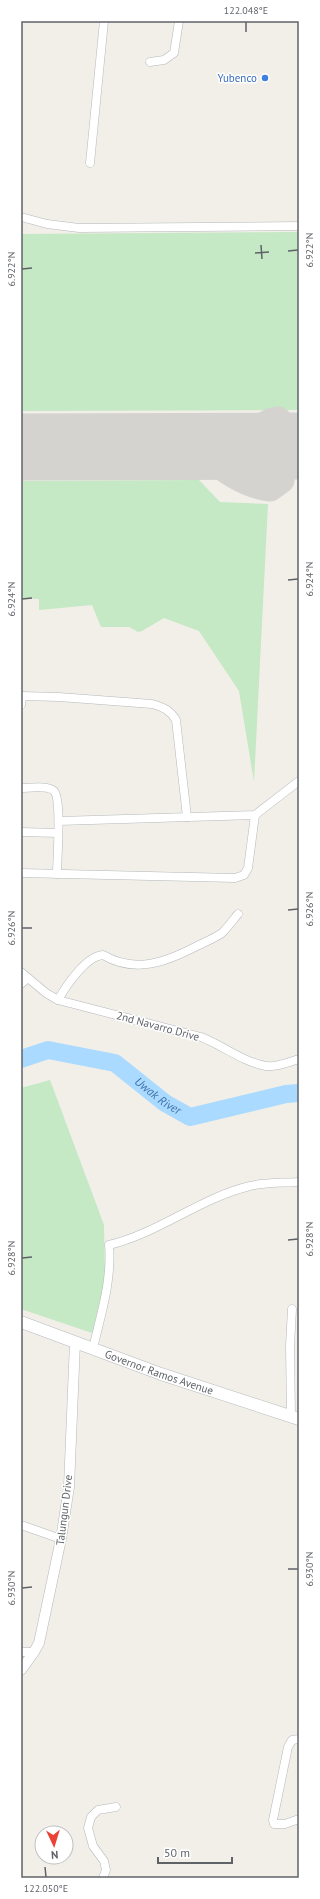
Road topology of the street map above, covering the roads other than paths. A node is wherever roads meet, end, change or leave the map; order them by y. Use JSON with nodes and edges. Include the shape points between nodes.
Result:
{"nodes":[{"id":1,"x":104,"y":21,"type":"edge"},
{"id":2,"x":179,"y":21,"type":"edge"},
{"id":3,"x":150,"y":62,"type":"dead end"},
{"id":4,"x":90,"y":164,"type":"dead end"},
{"id":5,"x":21,"y":217,"type":"edge"},
{"id":6,"x":299,"y":226,"type":"edge"},
{"id":7,"x":21,"y":696,"type":"edge"},
{"id":8,"x":21,"y":705,"type":"edge"},
{"id":9,"x":299,"y":781,"type":"edge"},
{"id":10,"x":21,"y":788,"type":"edge"},
{"id":11,"x":255,"y":815,"type":"junction"},
{"id":12,"x":187,"y":817,"type":"junction"},
{"id":13,"x":58,"y":821,"type":"junction"},
{"id":14,"x":21,"y":832,"type":"edge"},
{"id":15,"x":58,"y":833,"type":"junction"},
{"id":16,"x":21,"y":873,"type":"edge"},
{"id":17,"x":57,"y":874,"type":"junction"},
{"id":18,"x":238,"y":914,"type":"dead end"},
{"id":19,"x":21,"y":972,"type":"edge"},
{"id":20,"x":28,"y":978,"type":"junction"},
{"id":21,"x":21,"y":984,"type":"edge"},
{"id":22,"x":58,"y":1000,"type":"junction"},
{"id":23,"x":299,"y":1059,"type":"edge"},
{"id":24,"x":299,"y":1182,"type":"edge"},
{"id":25,"x":292,"y":1309,"type":"dead end"},
{"id":26,"x":21,"y":1322,"type":"edge"},
{"id":27,"x":75,"y":1342,"type":"junction"},
{"id":28,"x":93,"y":1348,"type":"junction"},
{"id":29,"x":295,"y":1418,"type":"edge"},
{"id":30,"x":21,"y":1525,"type":"edge"},
{"id":31,"x":62,"y":1539,"type":"junction"},
{"id":32,"x":21,"y":1652,"type":"edge"},
{"id":33,"x":34,"y":1652,"type":"junction"},
{"id":34,"x":21,"y":1670,"type":"edge"},
{"id":35,"x":299,"y":1739,"type":"edge"},
{"id":36,"x":116,"y":1807,"type":"dead end"},
{"id":37,"x":299,"y":1819,"type":"edge"},
{"id":38,"x":103,"y":1878,"type":"edge"}],
"edges":[{"from":1,"to":4,"type":"street"},
{"from":2,"to":3,"type":"street","via":[[174,53],[164,60]]},
{"from":5,"to":6,"type":"street","via":[[47,224],[79,228]]},
{"from":7,"to":8,"type":"street"},
{"from":7,"to":12,"type":"street","via":[[152,704],[171,712],[176,720]]},
{"from":9,"to":11,"type":"street"},
{"from":10,"to":13,"type":"street","via":[[49,788],[54,791],[57,795]]},
{"from":11,"to":12,"type":"street"},
{"from":11,"to":17,"type":"street","via":[[248,868],[244,875],[234,878]]},
{"from":12,"to":13,"type":"street"},
{"from":13,"to":15,"type":"street"},
{"from":14,"to":15,"type":"street"},
{"from":15,"to":17,"type":"street"},
{"from":16,"to":17,"type":"street"},
{"from":18,"to":22,"type":"street","via":[[221,934],[172,959],[139,965],[114,961],[103,955],[96,956],[67,983]]},
{"from":19,"to":20,"type":"street","name":"2nd Navarro Drive"},
{"from":20,"to":21,"type":"street"},
{"from":20,"to":22,"type":"street","name":"2nd Navarro Drive"},
{"from":22,"to":23,"type":"street","name":"2nd Navarro Drive","via":[[201,1037],[267,1067]]},
{"from":24,"to":28,"type":"street","via":[[251,1186],[223,1195],[151,1231],[109,1246],[108,1282]]},
{"from":25,"to":29,"type":"street","via":[[290,1346]]},
{"from":26,"to":27,"type":"main road","name":"Governor Ramos Avenue"},
{"from":27,"to":28,"type":"main road","name":"Governor Ramos Avenue"},
{"from":27,"to":31,"type":"street","name":"Talungun Drive","via":[[68,1486]]},
{"from":28,"to":29,"type":"main road","name":"Governor Ramos Avenue","via":[[161,1374]]},
{"from":30,"to":31,"type":"street"},
{"from":31,"to":33,"type":"street","name":"Talungun Drive","via":[[39,1643]]},
{"from":32,"to":33,"type":"street"},
{"from":33,"to":34,"type":"street","name":"Talungun Drive"},
{"from":35,"to":37,"type":"street","via":[[292,1740],[288,1748],[273,1820],[274,1824],[279,1825]]},
{"from":36,"to":38,"type":"street","via":[[98,1810],[91,1817],[88,1828],[93,1846],[104,1861],[106,1870]]}]}
